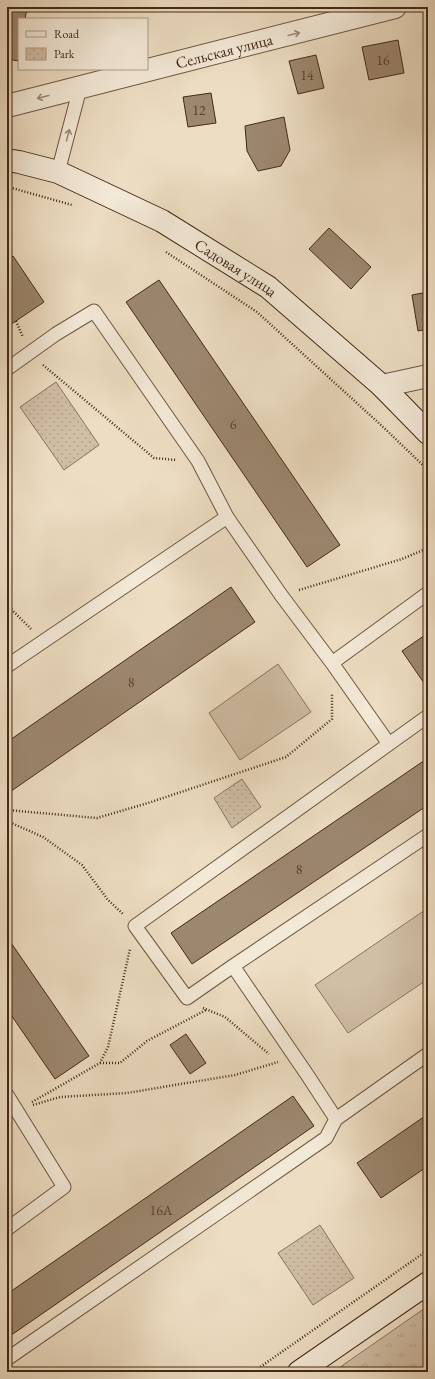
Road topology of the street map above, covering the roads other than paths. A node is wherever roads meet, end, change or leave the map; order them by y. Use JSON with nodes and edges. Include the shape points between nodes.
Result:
{"nodes":[{"id":1,"x":395,"y":7,"type":"edge"},
{"id":2,"x":80,"y":88,"type":"junction"},
{"id":3,"x":7,"y":106,"type":"edge"},
{"id":4,"x":7,"y":160,"type":"edge"},
{"id":5,"x":58,"y":172,"type":"junction"},
{"id":6,"x":7,"y":369,"type":"edge"},
{"id":7,"x":428,"y":376,"type":"edge"},
{"id":8,"x":382,"y":386,"type":"junction"},
{"id":9,"x":428,"y":433,"type":"edge"},
{"id":10,"x":227,"y":517,"type":"junction"},
{"id":11,"x":428,"y":593,"type":"edge"},
{"id":12,"x":332,"y":663,"type":"junction"},
{"id":13,"x":7,"y":666,"type":"edge"},
{"id":14,"x":428,"y":716,"type":"edge"},
{"id":15,"x":389,"y":744,"type":"junction"},
{"id":16,"x":428,"y":835,"type":"edge"},
{"id":17,"x":233,"y":966,"type":"junction"},
{"id":18,"x":428,"y":1054,"type":"edge"},
{"id":19,"x":7,"y":1094,"type":"edge"},
{"id":20,"x":336,"y":1119,"type":"junction"},
{"id":21,"x":7,"y":1228,"type":"edge"},
{"id":22,"x":428,"y":1283,"type":"edge"},
{"id":23,"x":7,"y":1359,"type":"edge"},
{"id":24,"x":299,"y":1372,"type":"edge"}],
"edges":[{"from":2,"to":1,"type":"street","name":"Сельская улица","one_way":true},
{"from":2,"to":3,"type":"street","name":"Сельская улица","one_way":true},
{"from":5,"to":2,"type":"lane","one_way":true},
{"from":4,"to":5,"type":"street","name":"Садовая улица"},
{"from":5,"to":8,"type":"street","name":"Садовая улица","via":[[162,221],[268,286]]},
{"from":6,"to":10,"type":"lane","via":[[94,311],[198,461]]},
{"from":7,"to":8,"type":"street"},
{"from":8,"to":9,"type":"street","name":"Садовая улица"},
{"from":10,"to":12,"type":"lane"},
{"from":10,"to":13,"type":"lane"},
{"from":11,"to":12,"type":"lane"},
{"from":12,"to":15,"type":"lane"},
{"from":14,"to":15,"type":"lane"},
{"from":15,"to":17,"type":"lane","via":[[135,926],[188,998]]},
{"from":16,"to":17,"type":"lane"},
{"from":17,"to":20,"type":"lane"},
{"from":18,"to":20,"type":"lane"},
{"from":19,"to":21,"type":"lane","via":[[64,1187]]},
{"from":20,"to":23,"type":"lane","via":[[326,1138]]},
{"from":22,"to":24,"type":"street"}]}
